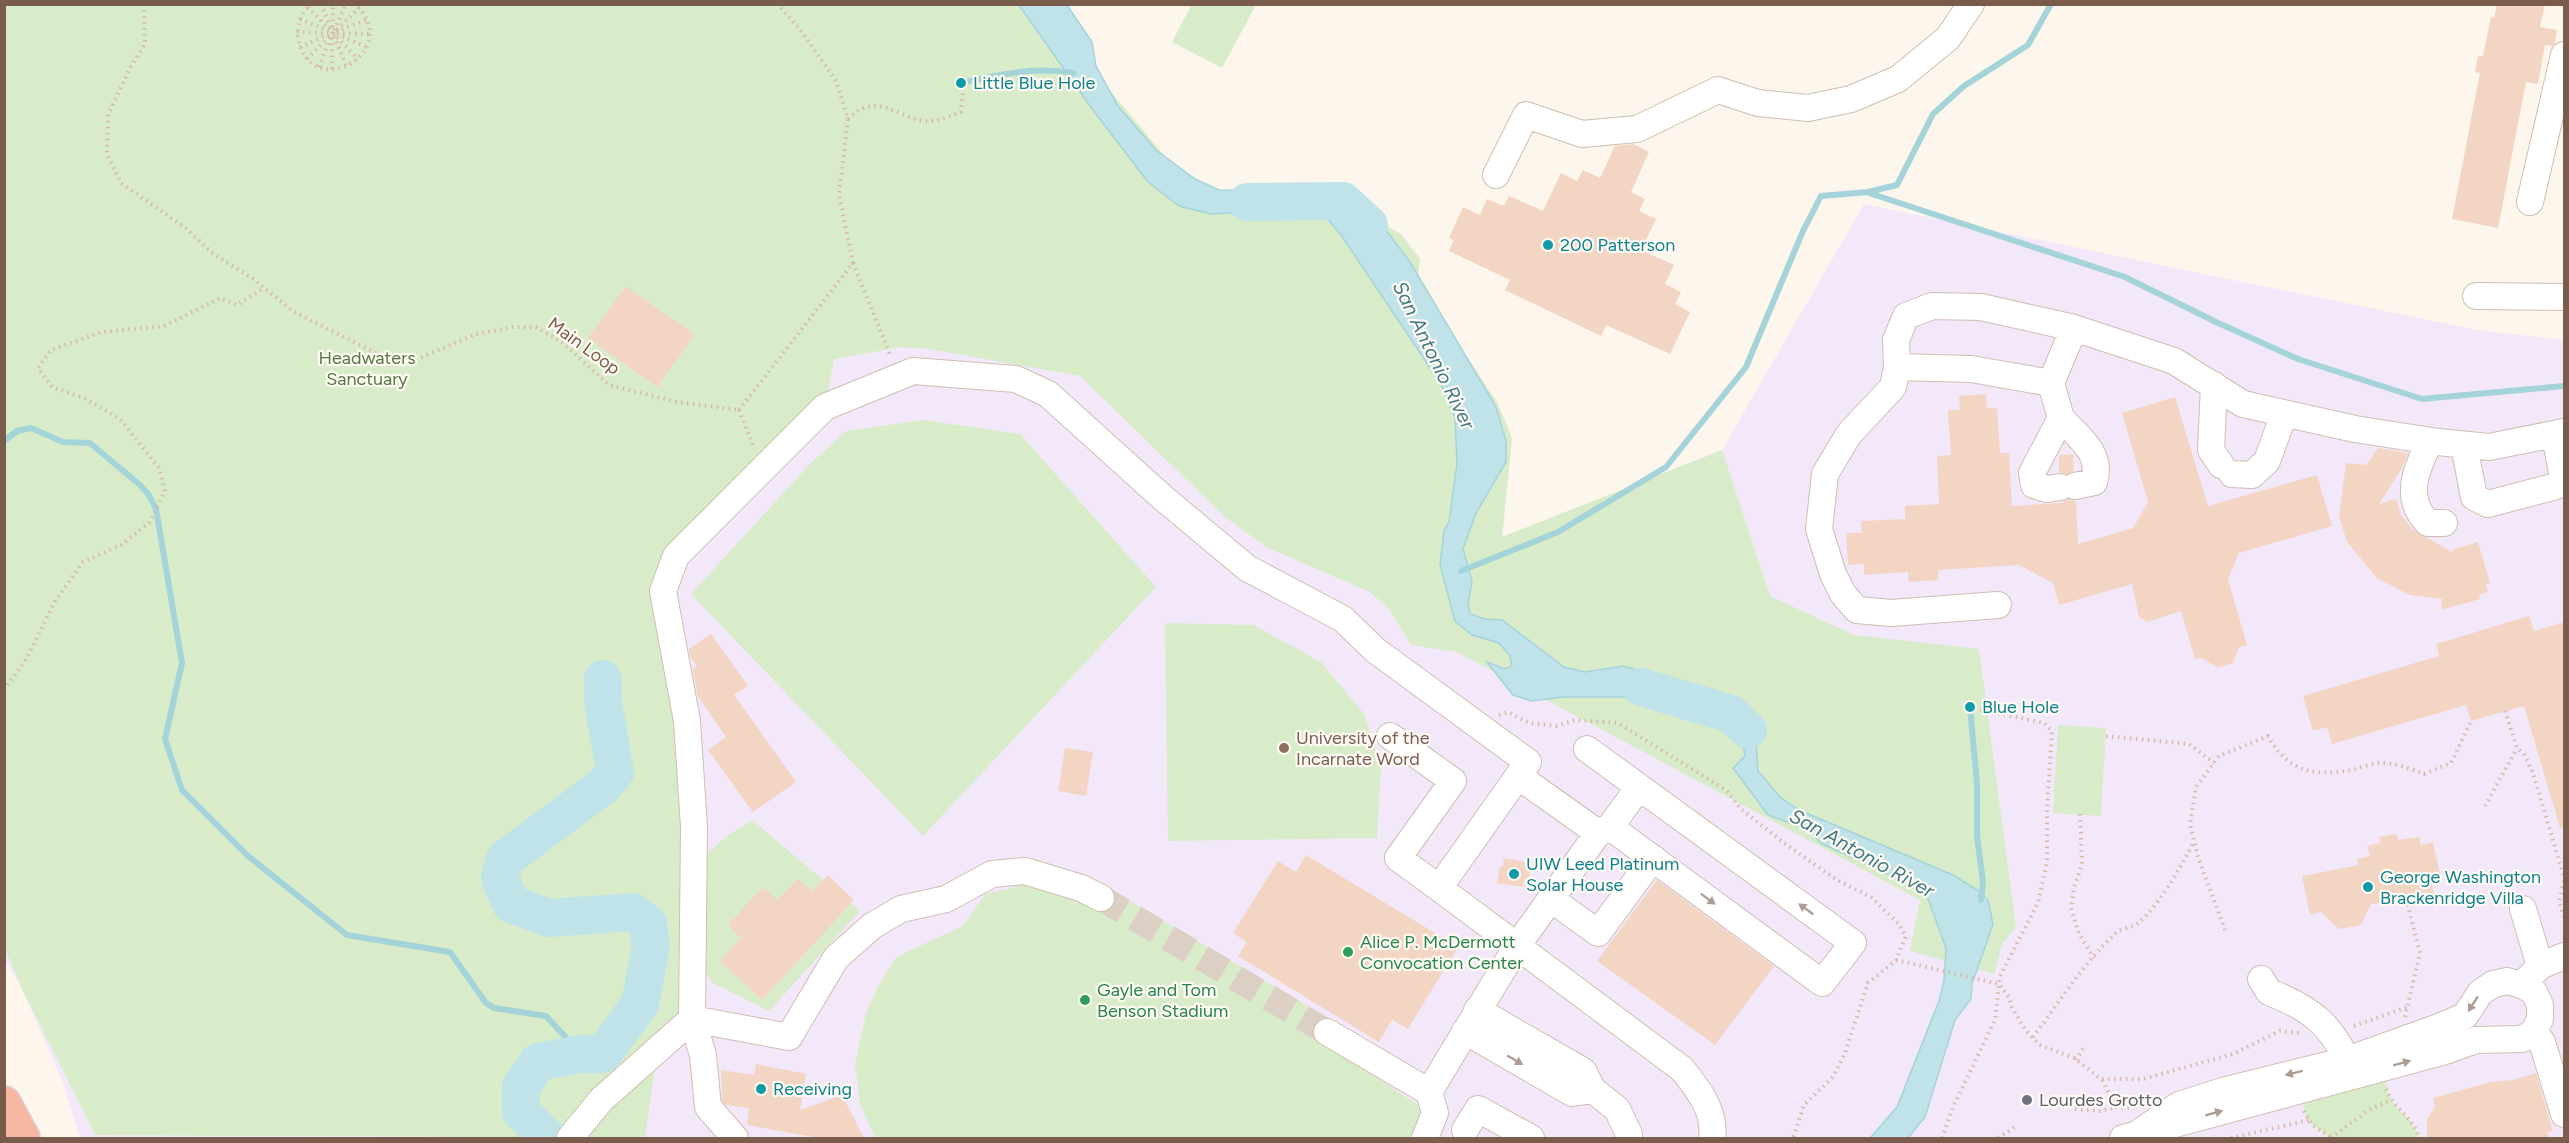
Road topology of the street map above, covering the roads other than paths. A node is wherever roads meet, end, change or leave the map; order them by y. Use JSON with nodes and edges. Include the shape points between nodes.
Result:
{"nodes":[{"id":1,"x":1971,"y":4,"type":"edge"},
{"id":2,"x":2565,"y":56,"type":"edge"},
{"id":3,"x":1496,"y":175,"type":"dead end"},
{"id":4,"x":2530,"y":202,"type":"dead end"},
{"id":5,"x":2476,"y":296,"type":"dead end"},
{"id":6,"x":2565,"y":297,"type":"edge"},
{"id":7,"x":2074,"y":328,"type":"junction"},
{"id":8,"x":1897,"y":367,"type":"junction"},
{"id":9,"x":2051,"y":383,"type":"junction"},
{"id":10,"x":2214,"y":385,"type":"junction"},
{"id":11,"x":2284,"y":414,"type":"junction"},
{"id":12,"x":2061,"y":418,"type":"junction"},
{"id":13,"x":2560,"y":434,"type":"edge"},
{"id":14,"x":2430,"y":441,"type":"junction"},
{"id":15,"x":2464,"y":445,"type":"junction"},
{"id":16,"x":2565,"y":484,"type":"edge"},
{"id":17,"x":2474,"y":497,"type":"junction"},
{"id":18,"x":1998,"y":605,"type":"dead end"},
{"id":19,"x":1390,"y":736,"type":"dead end"},
{"id":20,"x":1587,"y":750,"type":"dead end"},
{"id":21,"x":1523,"y":769,"type":"junction"},
{"id":22,"x":1550,"y":778,"type":"dead end"},
{"id":23,"x":1639,"y":787,"type":"junction"},
{"id":24,"x":1604,"y":830,"type":"junction"},
{"id":25,"x":1653,"y":858,"type":"junction"},
{"id":26,"x":1439,"y":888,"type":"junction"},
{"id":27,"x":1101,"y":898,"type":"tunnel mouth"},
{"id":28,"x":1551,"y":898,"type":"junction"},
{"id":29,"x":2523,"y":909,"type":"dead end"},
{"id":30,"x":1517,"y":946,"type":"junction"},
{"id":31,"x":2565,"y":956,"type":"edge"},
{"id":32,"x":2540,"y":966,"type":"junction"},
{"id":33,"x":2261,"y":979,"type":"dead end"},
{"id":34,"x":2522,"y":985,"type":"junction"},
{"id":35,"x":692,"y":1019,"type":"junction"},
{"id":36,"x":1471,"y":1020,"type":"junction"},
{"id":37,"x":1327,"y":1032,"type":"tunnel mouth"},
{"id":38,"x":2534,"y":1032,"type":"junction"},
{"id":39,"x":2350,"y":1068,"type":"junction"},
{"id":40,"x":1432,"y":1102,"type":"junction"},
{"id":41,"x":4,"y":1103,"type":"edge"},
{"id":42,"x":2565,"y":1114,"type":"edge"},
{"id":43,"x":577,"y":1130,"type":"edge"},
{"id":44,"x":1463,"y":1134,"type":"edge"},
{"id":45,"x":2135,"y":1134,"type":"edge"},
{"id":46,"x":22,"y":1138,"type":"edge"},
{"id":47,"x":735,"y":1138,"type":"edge"},
{"id":48,"x":1425,"y":1138,"type":"edge"},
{"id":49,"x":1531,"y":1138,"type":"edge"},
{"id":50,"x":1629,"y":1138,"type":"edge"},
{"id":51,"x":1712,"y":1138,"type":"edge"}],
"edges":[{"from":1,"to":3,"type":"street","via":[[1948,38],[1898,79],[1851,99],[1808,108],[1758,102],[1718,90],[1637,129],[1582,134],[1526,115]]},
{"from":2,"to":4,"type":"street"},
{"from":5,"to":6,"type":"street"},
{"from":7,"to":8,"type":"street","via":[[1981,307],[1932,306],[1906,316],[1896,340]]},
{"from":7,"to":9,"type":"street"},
{"from":7,"to":10,"type":"street","via":[[2174,361]]},
{"from":8,"to":9,"type":"street","via":[[1971,369]]},
{"from":8,"to":18,"type":"street","via":[[1893,387],[1849,434],[1825,474],[1819,529],[1833,574],[1857,610],[1891,613]]},
{"from":9,"to":12,"type":"street"},
{"from":10,"to":11,"type":"street","via":[[2243,404]]},
{"from":10,"to":11,"type":"street","via":[[2211,450],[2226,469],[2252,475],[2267,461]]},
{"from":11,"to":14,"type":"street"},
{"from":12,"to":12,"type":"street","via":[[2032,473],[2034,484],[2047,489],[2094,482],[2097,470],[2095,455]]},
{"from":13,"to":15,"type":"street","via":[[2489,447]]},
{"from":13,"to":16,"type":"street"},
{"from":14,"to":15,"type":"street"},
{"from":14,"to":17,"type":"street","via":[[2419,463],[2413,497],[2418,513],[2428,522],[2451,521]]},
{"from":15,"to":17,"type":"street"},
{"from":16,"to":17,"type":"street","via":[[2488,504]]},
{"from":19,"to":26,"type":"street","via":[[1453,781],[1398,858]]},
{"from":20,"to":23,"type":"street"},
{"from":21,"to":22,"type":"street"},
{"from":21,"to":24,"type":"street"},
{"from":21,"to":26,"type":"street"},
{"from":21,"to":35,"type":"street","via":[[1375,650],[1343,619],[1247,568],[1048,394],[1016,379],[913,371],[825,407],[676,556],[663,591],[687,721],[694,827]]},
{"from":23,"to":24,"type":"street"},
{"from":25,"to":23,"type":"street","one_way":true,"via":[[1822,984],[1853,943]]},
{"from":24,"to":25,"type":"street"},
{"from":24,"to":28,"type":"street"},
{"from":25,"to":28,"type":"street","via":[[1598,933]]},
{"from":26,"to":30,"type":"street"},
{"from":27,"to":35,"type":"street","via":[[1025,871],[992,874],[946,899],[901,909],[872,926],[836,958],[789,1037]]},
{"from":28,"to":30,"type":"street"},
{"from":29,"to":32,"type":"street"},
{"from":30,"to":36,"type":"street"},
{"from":30,"to":51,"type":"street","via":[[1682,1069],[1704,1096]]},
{"from":31,"to":32,"type":"street"},
{"from":32,"to":34,"type":"street"},
{"from":33,"to":39,"type":"street","via":[[2269,992],[2317,1016]]},
{"from":34,"to":38,"type":"street","via":[[2534,992],[2540,1005],[2540,1019]]},
{"from":34,"to":39,"type":"street","one_way":true,"via":[[2507,981],[2493,984],[2480,993],[2465,1017],[2400,1040]]},
{"from":35,"to":43,"type":"street","via":[[601,1100]]},
{"from":35,"to":47,"type":"street","via":[[703,1054],[708,1107]]},
{"from":36,"to":40,"type":"street"},
{"from":36,"to":50,"type":"street","via":[[1572,1092],[1593,1090],[1617,1109]]},
{"from":37,"to":40,"type":"street"},
{"from":39,"to":38,"type":"street","one_way":true,"via":[[2383,1068],[2476,1040],[2522,1039]]},
{"from":38,"to":42,"type":"street","via":[[2542,1042]]},
{"from":45,"to":39,"type":"street","one_way":true,"via":[[2303,1089]]},
{"from":39,"to":45,"type":"street","one_way":true,"via":[[2198,1099],[2179,1105]]},
{"from":40,"to":44,"type":"street"},
{"from":40,"to":48,"type":"street"},
{"from":41,"to":46,"type":"highway"},
{"from":44,"to":49,"type":"street","via":[[1478,1109]]}]}
